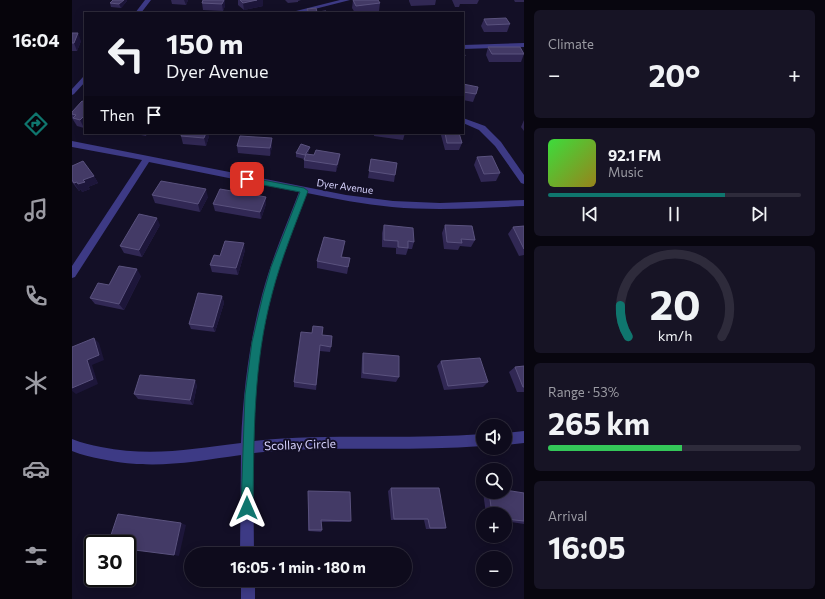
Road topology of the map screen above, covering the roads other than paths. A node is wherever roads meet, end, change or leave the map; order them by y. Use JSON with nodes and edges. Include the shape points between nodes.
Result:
{"nodes":[{"id":1,"x":148,"y":0,"type":"edge"},
{"id":2,"x":347,"y":0,"type":"edge"},
{"id":3,"x":139,"y":12,"type":"edge"},
{"id":4,"x":295,"y":12,"type":"edge"},
{"id":5,"x":524,"y":45,"type":"edge"},
{"id":6,"x":464,"y":47,"type":"edge"},
{"id":7,"x":84,"y":79,"type":"edge"},
{"id":8,"x":72,"y":93,"type":"edge"},
{"id":9,"x":464,"y":120,"type":"edge"},
{"id":10,"x":72,"y":144,"type":"edge"},
{"id":11,"x":147,"y":159,"type":"junction"},
{"id":12,"x":524,"y":182,"type":"edge"},
{"id":13,"x":304,"y":191,"type":"junction"},
{"id":14,"x":524,"y":203,"type":"edge"},
{"id":15,"x":72,"y":274,"type":"edge"},
{"id":16,"x":524,"y":437,"type":"edge"},
{"id":17,"x":512,"y":438,"type":"edge"},
{"id":18,"x":476,"y":440,"type":"edge"},
{"id":19,"x":72,"y":446,"type":"edge"},
{"id":20,"x":248,"y":447,"type":"junction"},
{"id":21,"x":247,"y":547,"type":"edge"},
{"id":22,"x":248,"y":587,"type":"edge"},
{"id":23,"x":248,"y":599,"type":"edge"}],
"edges":[{"from":1,"to":3,"type":"street"},
{"from":2,"to":4,"type":"street"},
{"from":5,"to":6,"type":"street"},
{"from":7,"to":8,"type":"street"},
{"from":9,"to":12,"type":"street","via":[[482,128],[498,144]]},
{"from":10,"to":11,"type":"street","name":"Dyer Avenue"},
{"from":11,"to":13,"type":"street","name":"Dyer Avenue"},
{"from":11,"to":15,"type":"street"},
{"from":13,"to":14,"type":"street","name":"Dyer Avenue","via":[[393,204],[440,206]]},
{"from":13,"to":20,"type":"street","via":[[267,295],[250,395]]},
{"from":16,"to":17,"type":"street"},
{"from":18,"to":20,"type":"street","name":"Scollay Circle","via":[[396,444],[309,443]]},
{"from":19,"to":20,"type":"street","name":"Scollay Circle","via":[[142,459],[211,454]]},
{"from":20,"to":21,"type":"street"},
{"from":22,"to":23,"type":"street"}]}
